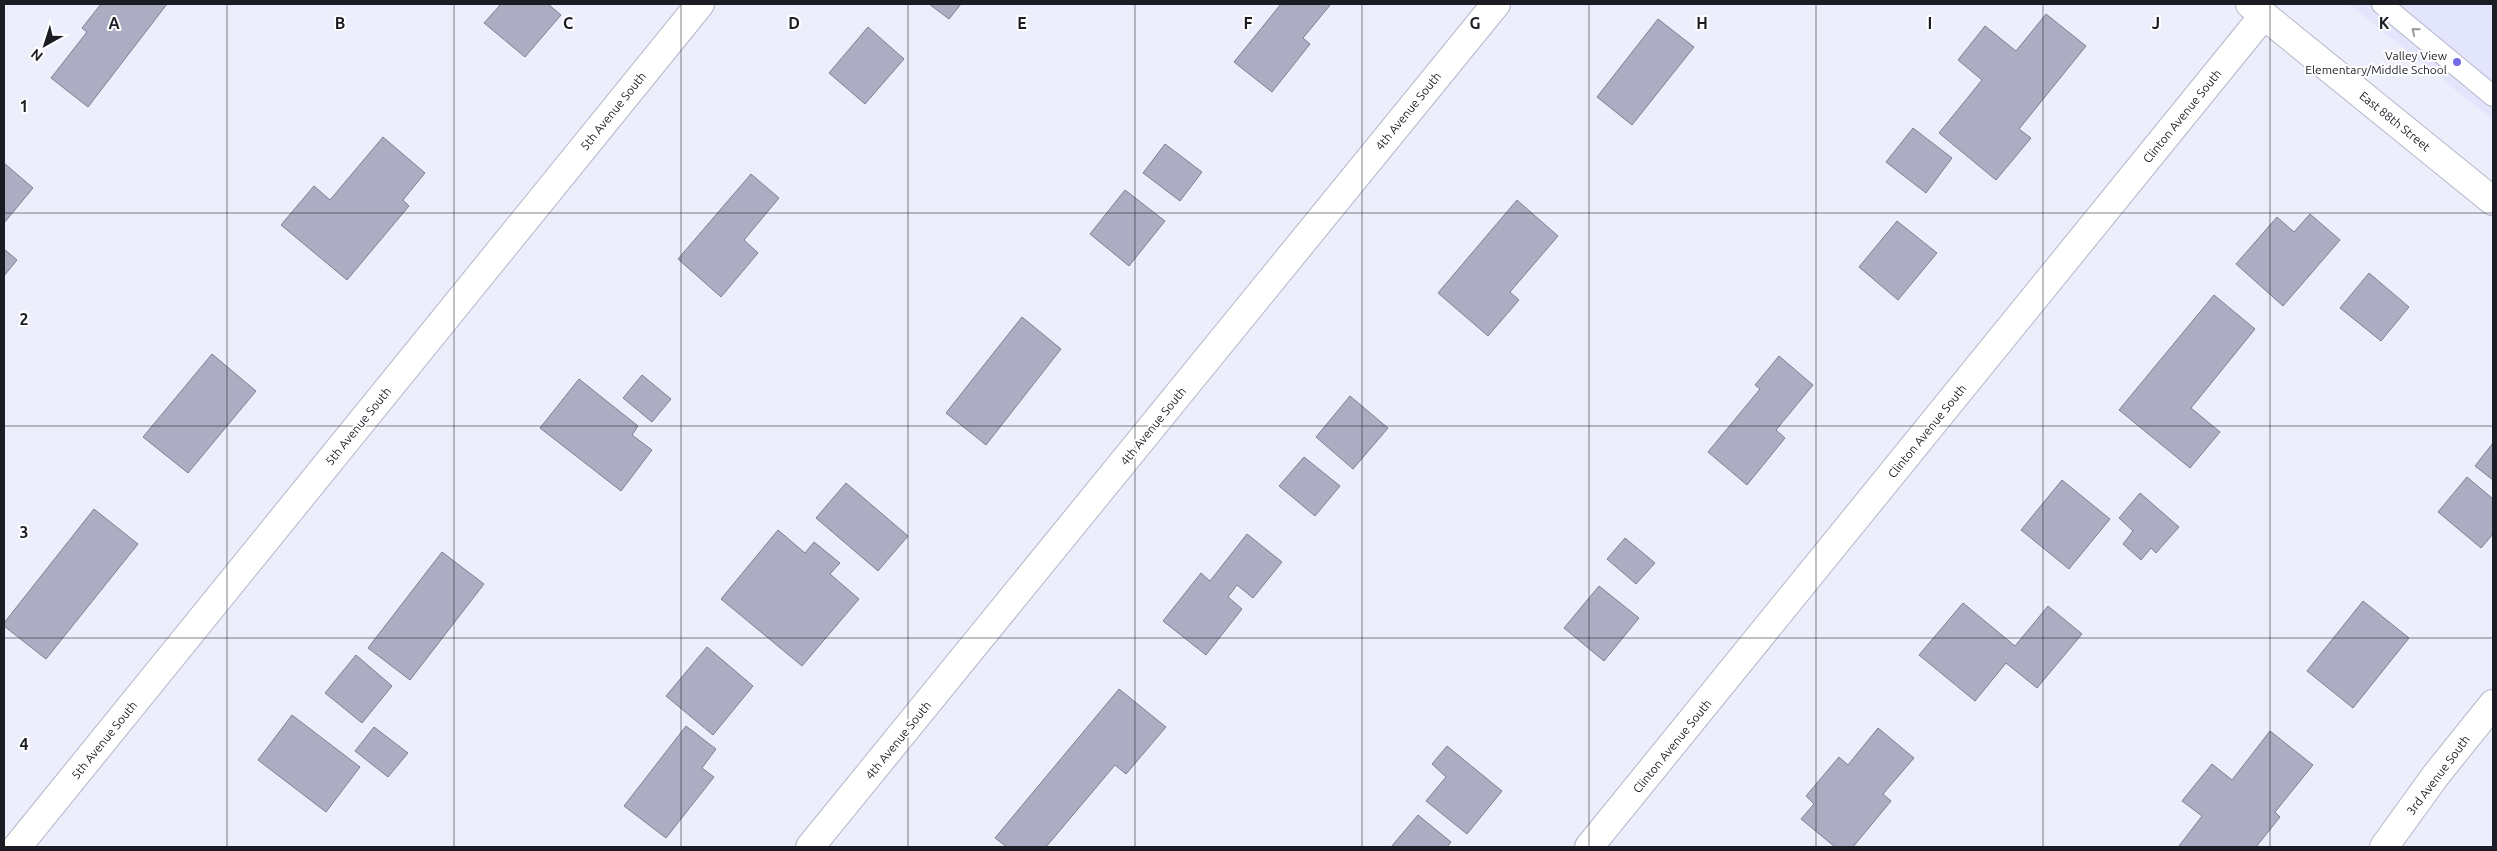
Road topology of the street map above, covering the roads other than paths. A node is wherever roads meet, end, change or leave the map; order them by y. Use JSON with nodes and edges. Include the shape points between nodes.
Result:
{"nodes":[{"id":1,"x":700,"y":4,"type":"edge"},
{"id":2,"x":1496,"y":4,"type":"edge"},
{"id":3,"x":2382,"y":4,"type":"edge"},
{"id":4,"x":2257,"y":9,"type":"edge"},
{"id":5,"x":2493,"y":96,"type":"edge"},
{"id":6,"x":2493,"y":201,"type":"edge"},
{"id":7,"x":2493,"y":704,"type":"edge"},
{"id":8,"x":17,"y":847,"type":"edge"},
{"id":9,"x":810,"y":847,"type":"edge"},
{"id":10,"x":1589,"y":847,"type":"edge"},
{"id":11,"x":2384,"y":847,"type":"edge"}],
"edges":[{"from":1,"to":8,"type":"street","name":"5th Avenue South"},
{"from":2,"to":9,"type":"street","name":"4th Avenue South"},
{"from":5,"to":3,"type":"lane","one_way":true},
{"from":4,"to":6,"type":"street","name":"East 88th Street"},
{"from":4,"to":10,"type":"street","name":"Clinton Avenue South"},
{"from":7,"to":11,"type":"street","name":"3rd Avenue South"}]}
